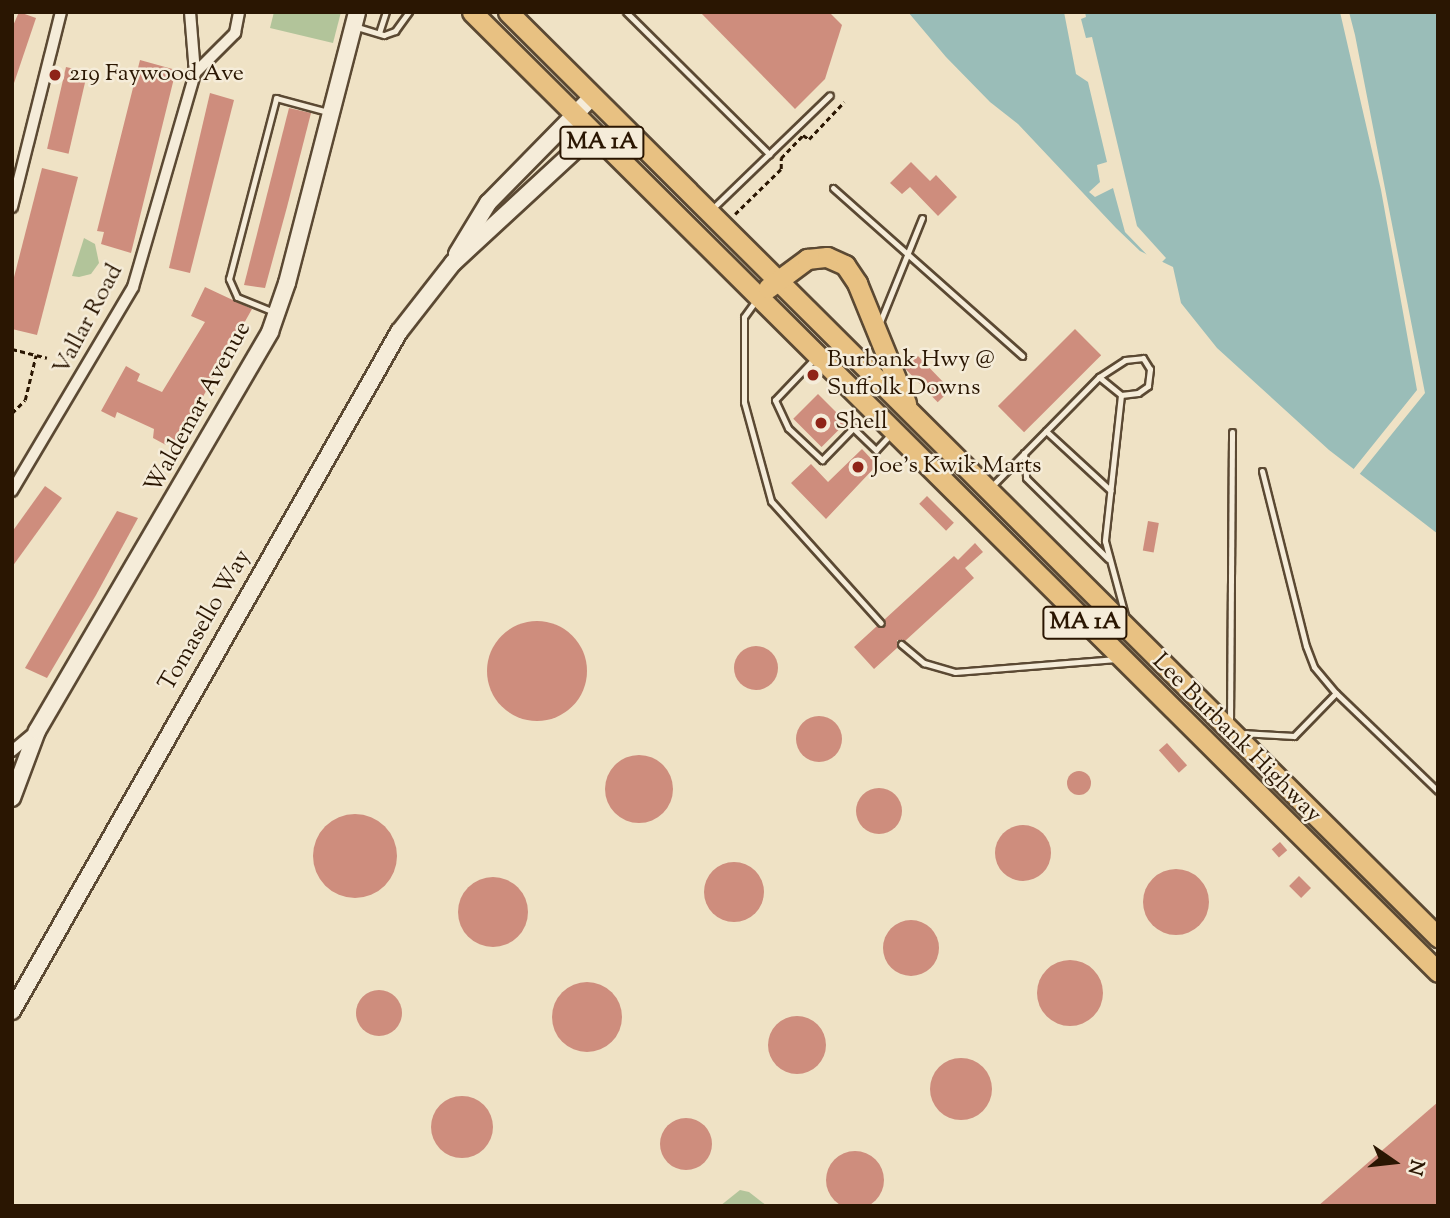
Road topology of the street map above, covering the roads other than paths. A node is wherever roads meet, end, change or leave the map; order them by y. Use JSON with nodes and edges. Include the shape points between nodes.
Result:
{"nodes":[{"id":1,"x":61,"y":12,"type":"edge"},
{"id":2,"x":190,"y":12,"type":"edge"},
{"id":3,"x":239,"y":12,"type":"edge"},
{"id":4,"x":386,"y":12,"type":"edge"},
{"id":5,"x":409,"y":12,"type":"edge"},
{"id":6,"x":472,"y":12,"type":"edge"},
{"id":7,"x":508,"y":12,"type":"edge"},
{"id":8,"x":626,"y":12,"type":"edge"},
{"id":9,"x":356,"y":19,"type":"edge"},
{"id":10,"x":379,"y":33,"type":"junction"},
{"id":11,"x":195,"y":74,"type":"junction"},
{"id":12,"x":831,"y":95,"type":"dead end"},
{"id":13,"x":593,"y":97,"type":"junction"},
{"id":14,"x":331,"y":113,"type":"junction"},
{"id":15,"x":574,"y":115,"type":"junction"},
{"id":16,"x":593,"y":134,"type":"junction"},
{"id":17,"x":769,"y":154,"type":"junction"},
{"id":18,"x":833,"y":188,"type":"dead end"},
{"id":19,"x":12,"y":207,"type":"edge"},
{"id":20,"x":709,"y":212,"type":"junction"},
{"id":21,"x":922,"y":218,"type":"dead end"},
{"id":22,"x":908,"y":254,"type":"junction"},
{"id":23,"x":453,"y":262,"type":"junction"},
{"id":24,"x":777,"y":280,"type":"junction"},
{"id":25,"x":758,"y":297,"type":"junction"},
{"id":26,"x":277,"y":313,"type":"junction"},
{"id":27,"x":876,"y":331,"type":"junction"},
{"id":28,"x":818,"y":356,"type":"junction"},
{"id":29,"x":1022,"y":356,"type":"dead end"},
{"id":30,"x":1099,"y":377,"type":"junction"},
{"id":31,"x":1121,"y":395,"type":"junction"},
{"id":32,"x":910,"y":413,"type":"junction"},
{"id":33,"x":1046,"y":431,"type":"junction"},
{"id":34,"x":893,"y":432,"type":"junction"},
{"id":35,"x":1232,"y":432,"type":"dead end"},
{"id":36,"x":1024,"y":453,"type":"junction"},
{"id":37,"x":1262,"y":471,"type":"dead end"},
{"id":38,"x":987,"y":491,"type":"junction"},
{"id":39,"x":1111,"y":491,"type":"junction"},
{"id":40,"x":12,"y":492,"type":"edge"},
{"id":41,"x":1110,"y":561,"type":"junction"},
{"id":42,"x":881,"y":623,"type":"dead end"},
{"id":43,"x":1129,"y":632,"type":"junction"},
{"id":44,"x":901,"y":644,"type":"dead end"},
{"id":45,"x":1121,"y":659,"type":"junction"},
{"id":46,"x":1336,"y":693,"type":"junction"},
{"id":47,"x":37,"y":730,"type":"junction"},
{"id":48,"x":1230,"y":732,"type":"junction"},
{"id":49,"x":12,"y":751,"type":"edge"},
{"id":50,"x":1438,"y":791,"type":"edge"},
{"id":51,"x":12,"y":799,"type":"edge"},
{"id":52,"x":1438,"y":937,"type":"edge"},
{"id":53,"x":1438,"y":972,"type":"edge"},
{"id":54,"x":12,"y":1011,"type":"edge"}],
"edges":[{"from":1,"to":19,"type":"street"},
{"from":2,"to":11,"type":"street","name":"Vallar Road"},
{"from":3,"to":11,"type":"street","name":"Vallar Road","via":[[235,33]]},
{"from":4,"to":10,"type":"lane"},
{"from":5,"to":10,"type":"lane","via":[[395,31]]},
{"from":6,"to":15,"type":"highway","number":"MA 1A"},
{"from":7,"to":13,"type":"highway","number":"MA 1A"},
{"from":8,"to":17,"type":"lane"},
{"from":9,"to":10,"type":"lane"},
{"from":9,"to":14,"type":"street","name":"Waldemar Avenue"},
{"from":11,"to":40,"type":"street","name":"Vallar Road","via":[[133,287]]},
{"from":12,"to":17,"type":"lane"},
{"from":13,"to":15,"type":"street","name":"Tomasello Way"},
{"from":13,"to":20,"type":"highway","number":"MA 1A"},
{"from":14,"to":26,"type":"street","name":"Waldemar Avenue"},
{"from":14,"to":26,"type":"lane","via":[[276,98],[229,279],[237,297]]},
{"from":15,"to":16,"type":"highway","number":"MA 1A"},
{"from":15,"to":23,"type":"street","name":"Tomasello Way","via":[[488,203]]},
{"from":16,"to":23,"type":"street","name":"Tomasello Way"},
{"from":16,"to":25,"type":"highway","name":"Lee Burbank Highway","number":"MA 1A"},
{"from":17,"to":20,"type":"lane"},
{"from":18,"to":22,"type":"lane"},
{"from":20,"to":24,"type":"highway","name":"Lee Burbank Highway","number":"MA 1A"},
{"from":21,"to":22,"type":"lane"},
{"from":22,"to":27,"type":"lane"},
{"from":22,"to":29,"type":"lane"},
{"from":23,"to":54,"type":"street","name":"Tomasello Way","via":[[409,317],[376,369]]},
{"from":24,"to":25,"type":"highway"},
{"from":24,"to":27,"type":"highway","via":[[807,259],[838,260],[855,278]]},
{"from":24,"to":32,"type":"highway","name":"Lee Burbank Highway","number":"MA 1A"},
{"from":25,"to":28,"type":"highway","name":"Lee Burbank Highway","number":"MA 1A"},
{"from":25,"to":42,"type":"lane","via":[[744,317],[744,402],[771,501]]},
{"from":26,"to":47,"type":"street","name":"Waldemar Avenue","via":[[241,387]]},
{"from":27,"to":32,"type":"highway"},
{"from":28,"to":34,"type":"highway","name":"Lee Burbank Highway","number":"MA 1A"},
{"from":28,"to":34,"type":"lane","via":[[775,400],[788,428],[822,460],[853,428],[876,450]]},
{"from":30,"to":31,"type":"lane"},
{"from":30,"to":31,"type":"lane","via":[[1125,360],[1143,358],[1150,369],[1148,386],[1138,394]]},
{"from":30,"to":33,"type":"lane"},
{"from":31,"to":39,"type":"lane"},
{"from":32,"to":38,"type":"highway","name":"Lee Burbank Highway","number":"MA 1A"},
{"from":33,"to":36,"type":"lane"},
{"from":33,"to":39,"type":"lane"},
{"from":34,"to":45,"type":"highway","name":"Lee Burbank Highway","number":"MA 1A"},
{"from":35,"to":48,"type":"lane"},
{"from":36,"to":38,"type":"lane"},
{"from":36,"to":41,"type":"lane","via":[[1026,478]]},
{"from":37,"to":46,"type":"lane","via":[[1306,646],[1314,667]]},
{"from":38,"to":43,"type":"highway","name":"Lee Burbank Highway","number":"MA 1A"},
{"from":39,"to":41,"type":"lane","via":[[1105,541]]},
{"from":41,"to":43,"type":"lane"},
{"from":43,"to":48,"type":"highway","name":"Lee Burbank Highway","number":"MA 1A"},
{"from":44,"to":45,"type":"lane","via":[[924,663],[955,672]]},
{"from":45,"to":53,"type":"highway","name":"Lee Burbank Highway","number":"MA 1A"},
{"from":46,"to":48,"type":"lane","via":[[1294,736]]},
{"from":46,"to":50,"type":"lane"},
{"from":47,"to":49,"type":"street"},
{"from":47,"to":51,"type":"street","name":"Waldemar Avenue"},
{"from":48,"to":52,"type":"highway","name":"Lee Burbank Highway","number":"MA 1A"}]}
